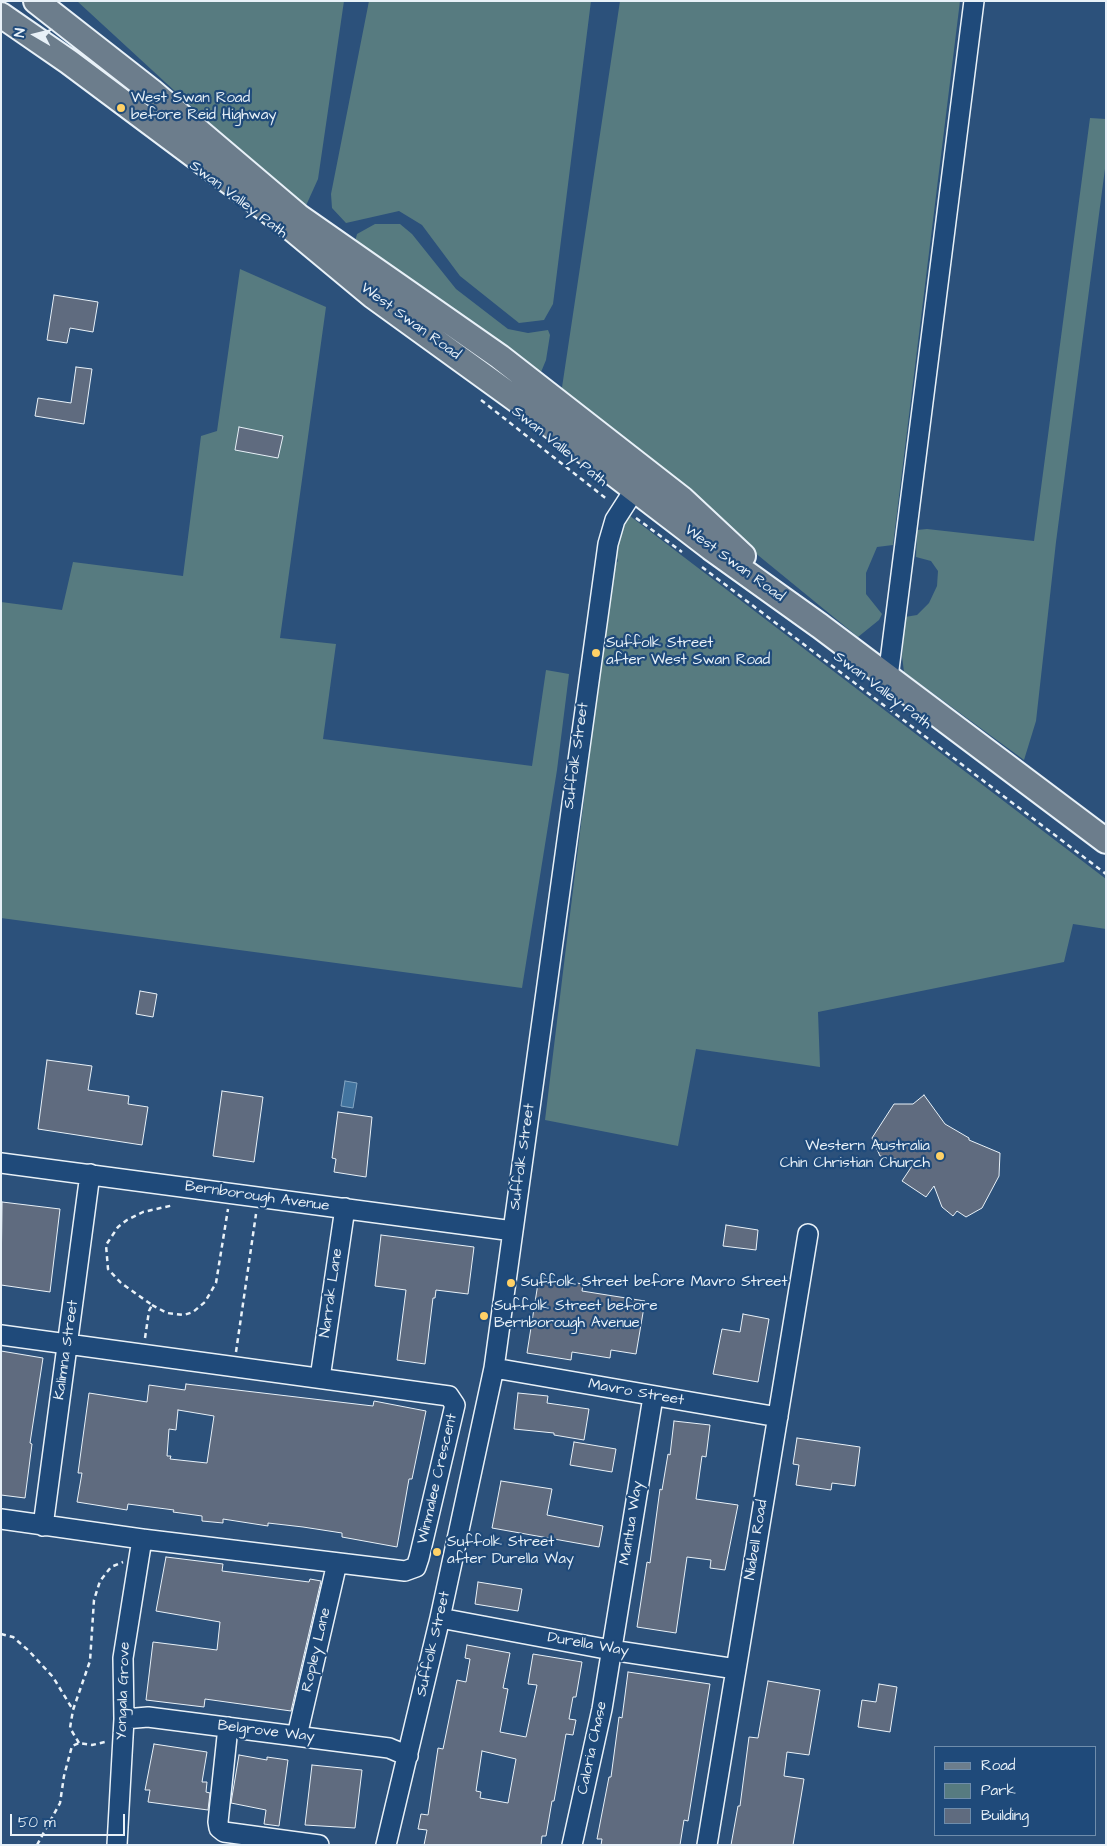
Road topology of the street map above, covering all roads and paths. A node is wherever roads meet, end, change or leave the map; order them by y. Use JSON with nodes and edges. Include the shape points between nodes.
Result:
{"nodes":[{"id":1,"x":36,"y":1,"type":"edge"},
{"id":2,"x":974,"y":1,"type":"edge"},
{"id":3,"x":1,"y":15,"type":"edge"},
{"id":4,"x":477,"y":397,"type":"dead end"},
{"id":5,"x":633,"y":490,"type":"junction"},
{"id":6,"x":687,"y":556,"type":"dead end"},
{"id":7,"x":695,"y":562,"type":"dead end"},
{"id":8,"x":888,"y":677,"type":"junction"},
{"id":9,"x":1106,"y":842,"type":"edge"},
{"id":10,"x":1106,"y":874,"type":"edge"},
{"id":11,"x":1,"y":1163,"type":"edge"},
{"id":12,"x":90,"y":1174,"type":"junction"},
{"id":13,"x":230,"y":1202,"type":"dead end"},
{"id":14,"x":178,"y":1205,"type":"dead end"},
{"id":15,"x":345,"y":1208,"type":"junction"},
{"id":16,"x":256,"y":1210,"type":"dead end"},
{"id":17,"x":513,"y":1230,"type":"junction"},
{"id":18,"x":808,"y":1234,"type":"dead end"},
{"id":19,"x":152,"y":1305,"type":"junction"},
{"id":20,"x":1,"y":1334,"type":"edge"},
{"id":21,"x":144,"y":1340,"type":"dead end"},
{"id":22,"x":68,"y":1343,"type":"junction"},
{"id":23,"x":236,"y":1353,"type":"dead end"},
{"id":24,"x":494,"y":1368,"type":"junction"},
{"id":25,"x":320,"y":1378,"type":"junction"},
{"id":26,"x":653,"y":1397,"type":"junction"},
{"id":27,"x":778,"y":1417,"type":"junction"},
{"id":28,"x":1,"y":1519,"type":"edge"},
{"id":29,"x":43,"y":1526,"type":"junction"},
{"id":30,"x":142,"y":1539,"type":"junction"},
{"id":31,"x":129,"y":1562,"type":"dead end"},
{"id":32,"x":337,"y":1563,"type":"junction"},
{"id":33,"x":440,"y":1618,"type":"junction"},
{"id":34,"x":1,"y":1634,"type":"edge"},
{"id":35,"x":611,"y":1650,"type":"junction"},
{"id":36,"x":736,"y":1669,"type":"junction"},
{"id":37,"x":73,"y":1710,"type":"junction"},
{"id":38,"x":124,"y":1719,"type":"junction"},
{"id":39,"x":228,"y":1727,"type":"junction"},
{"id":40,"x":297,"y":1736,"type":"junction"},
{"id":41,"x":109,"y":1740,"type":"dead end"},
{"id":42,"x":79,"y":1743,"type":"junction"},
{"id":43,"x":408,"y":1756,"type":"junction"},
{"id":44,"x":37,"y":1845,"type":"edge"},
{"id":45,"x":117,"y":1845,"type":"edge"},
{"id":46,"x":319,"y":1845,"type":"edge"},
{"id":47,"x":386,"y":1845,"type":"edge"},
{"id":48,"x":572,"y":1845,"type":"edge"},
{"id":49,"x":707,"y":1845,"type":"edge"}],
"edges":[{"from":1,"to":5,"type":"main road","name":"West Swan Road","via":[[151,90],[298,216],[500,357]]},
{"from":2,"to":8,"type":"street"},
{"from":3,"to":5,"type":"main road","name":"West Swan Road","via":[[290,227],[373,296],[532,411]]},
{"from":4,"to":5,"type":"path","name":"Swan Valley Path","via":[[599,495]]},
{"from":5,"to":6,"type":"path","name":"Swan Valley Path"},
{"from":5,"to":8,"type":"main road","name":"West Swan Road"},
{"from":5,"to":17,"type":"street","name":"Suffolk Street","via":[[611,532],[600,589]]},
{"from":7,"to":10,"type":"path","name":"Swan Valley Path"},
{"from":8,"to":9,"type":"main road","name":"West Swan Road"},
{"from":11,"to":12,"type":"street","name":"Bernborough Avenue"},
{"from":12,"to":15,"type":"street","name":"Bernborough Avenue"},
{"from":12,"to":22,"type":"street","name":"Kalimna Street"},
{"from":13,"to":19,"type":"path","via":[[216,1282],[205,1302],[184,1315],[167,1313]]},
{"from":14,"to":19,"type":"path","via":[[161,1206],[127,1220],[106,1245],[108,1269],[120,1283]]},
{"from":15,"to":17,"type":"street","name":"Bernborough Avenue"},
{"from":15,"to":25,"type":"street","name":"Narrak Lane"},
{"from":16,"to":23,"type":"path"},
{"from":17,"to":24,"type":"street","name":"Suffolk Street"},
{"from":18,"to":27,"type":"street","name":"Niabell Road"},
{"from":19,"to":21,"type":"path"},
{"from":20,"to":22,"type":"street","name":"Winmalee Crescent"},
{"from":22,"to":25,"type":"street","name":"Winmalee Crescent"},
{"from":22,"to":29,"type":"street","name":"Kalimna Street"},
{"from":24,"to":26,"type":"street","name":"Mavro Street"},
{"from":24,"to":33,"type":"street","name":"Suffolk Street"},
{"from":25,"to":32,"type":"street","name":"Winmalee Crescent","via":[[449,1396],[455,1405],[416,1567],[405,1571]]},
{"from":26,"to":27,"type":"street","name":"Mavro Street"},
{"from":26,"to":35,"type":"street","name":"Mantua Way"},
{"from":27,"to":36,"type":"street","name":"Niabell Road"},
{"from":28,"to":29,"type":"street","name":"Winmalee Crescent"},
{"from":29,"to":30,"type":"street","name":"Winmalee Crescent"},
{"from":30,"to":32,"type":"street","name":"Winmalee Crescent"},
{"from":30,"to":38,"type":"street","name":"Yongala Grove","via":[[123,1658]]},
{"from":31,"to":37,"type":"path","via":[[111,1567],[100,1581],[91,1620],[90,1661]]},
{"from":32,"to":40,"type":"street","name":"Ropley Lane"},
{"from":33,"to":35,"type":"street","name":"Durella Way"},
{"from":33,"to":43,"type":"street","name":"Suffolk Street"},
{"from":34,"to":37,"type":"path","via":[[12,1637],[28,1650],[53,1677]]},
{"from":35,"to":36,"type":"street","name":"Durella Way"},
{"from":35,"to":48,"type":"street","name":"Caloria Chase","via":[[597,1737]]},
{"from":36,"to":49,"type":"street","name":"Niabell Road"},
{"from":37,"to":42,"type":"path","via":[[70,1728]]},
{"from":38,"to":39,"type":"street","name":"Belgrove Way","via":[[148,1717]]},
{"from":38,"to":45,"type":"street","name":"Yongala Grove"},
{"from":39,"to":40,"type":"street","name":"Belgrove Way"},
{"from":39,"to":46,"type":"street","via":[[219,1828],[224,1832]]},
{"from":40,"to":43,"type":"street","name":"Belgrove Way","via":[[388,1748]]},
{"from":41,"to":42,"type":"path","via":[[92,1745]]},
{"from":42,"to":44,"type":"path","via":[[72,1746],[60,1803]]},
{"from":43,"to":47,"type":"street","name":"Suffolk Street"}]}
